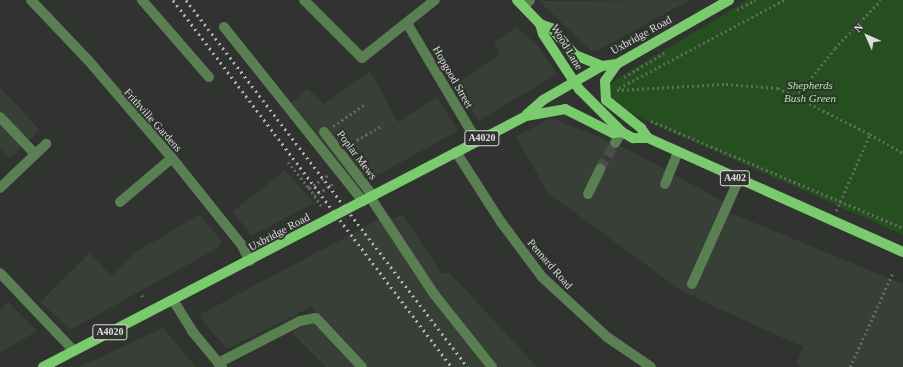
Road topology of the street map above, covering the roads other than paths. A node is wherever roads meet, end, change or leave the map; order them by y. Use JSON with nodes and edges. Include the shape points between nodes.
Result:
{"nodes":[{"id":1,"x":30,"y":0,"type":"edge"},
{"id":2,"x":142,"y":0,"type":"edge"},
{"id":3,"x":304,"y":0,"type":"edge"},
{"id":4,"x":435,"y":0,"type":"edge"},
{"id":5,"x":729,"y":0,"type":"edge"},
{"id":6,"x":524,"y":2,"type":"edge"},
{"id":7,"x":540,"y":24,"type":"junction"},
{"id":8,"x":408,"y":25,"type":"junction"},
{"id":9,"x":224,"y":27,"type":"dead end"},
{"id":10,"x":617,"y":64,"type":"junction"},
{"id":11,"x":602,"y":66,"type":"junction"},
{"id":12,"x":209,"y":77,"type":"dead end"},
{"id":13,"x":575,"y":82,"type":"junction"},
{"id":14,"x":0,"y":116,"type":"edge"},
{"id":15,"x":526,"y":116,"type":"junction"},
{"id":16,"x":324,"y":132,"type":"road end"},
{"id":17,"x":622,"y":132,"type":"junction"},
{"id":18,"x":648,"y":138,"type":"junction"},
{"id":19,"x":477,"y":141,"type":"junction"},
{"id":20,"x":615,"y":143,"type":"tunnel mouth"},
{"id":21,"x":46,"y":144,"type":"dead end"},
{"id":22,"x":456,"y":152,"type":"junction"},
{"id":23,"x":678,"y":152,"type":"junction"},
{"id":24,"x":35,"y":154,"type":"junction"},
{"id":25,"x":172,"y":158,"type":"junction"},
{"id":26,"x":600,"y":169,"type":"tunnel mouth"},
{"id":27,"x":739,"y":179,"type":"junction"},
{"id":28,"x":665,"y":184,"type":"dead end"},
{"id":29,"x":0,"y":188,"type":"edge"},
{"id":30,"x":588,"y":194,"type":"dead end"},
{"id":31,"x":368,"y":198,"type":"junction"},
{"id":32,"x":120,"y":202,"type":"dead end"},
{"id":33,"x":903,"y":252,"type":"edge"},
{"id":34,"x":250,"y":261,"type":"junction"},
{"id":35,"x":0,"y":273,"type":"edge"},
{"id":36,"x":692,"y":284,"type":"dead end"},
{"id":37,"x":173,"y":300,"type":"junction"},
{"id":38,"x":73,"y":350,"type":"junction"},
{"id":39,"x":220,"y":365,"type":"edge"},
{"id":40,"x":43,"y":367,"type":"edge"},
{"id":41,"x":362,"y":367,"type":"edge"},
{"id":42,"x":492,"y":367,"type":"edge"},
{"id":43,"x":651,"y":367,"type":"edge"}],
"edges":[{"from":1,"to":25,"type":"street","name":"Frithville Gardens"},
{"from":2,"to":12,"type":"street"},
{"from":3,"to":8,"type":"street","via":[[362,58]]},
{"from":4,"to":8,"type":"street"},
{"from":5,"to":10,"type":"main road","name":"Uxbridge Road","number":"A402"},
{"from":6,"to":7,"type":"main road","name":"Wood Lane"},
{"from":7,"to":11,"type":"main road","name":"Wood Lane","via":[[551,28],[575,55]]},
{"from":7,"to":13,"type":"main road","name":"Wood Lane","via":[[543,34]]},
{"from":8,"to":19,"type":"street","name":"Hopgood Street"},
{"from":9,"to":31,"type":"street"},
{"from":10,"to":11,"type":"main road","name":"Uxbridge Road","number":"A402"},
{"from":10,"to":18,"type":"main road","number":"A402","via":[[605,81],[606,100],[641,128]]},
{"from":11,"to":13,"type":"main road","name":"Uxbridge Road","number":"A4020"},
{"from":13,"to":15,"type":"main road","name":"Uxbridge Road","number":"A4020","via":[[542,100]]},
{"from":13,"to":17,"type":"main road"},
{"from":14,"to":24,"type":"street"},
{"from":15,"to":17,"type":"main road","name":"Uxbridge Road","number":"A4020","via":[[565,109],[605,129]]},
{"from":15,"to":19,"type":"main road","name":"Uxbridge Road","number":"A4020"},
{"from":16,"to":31,"type":"street","name":"Poplar Mews"},
{"from":17,"to":18,"type":"main road","via":[[634,138]]},
{"from":17,"to":20,"type":"street"},
{"from":18,"to":23,"type":"main road","number":"A402"},
{"from":19,"to":22,"type":"main road","name":"Uxbridge Road","number":"A4020"},
{"from":21,"to":24,"type":"street"},
{"from":22,"to":31,"type":"main road","name":"Uxbridge Road","number":"A4020"},
{"from":22,"to":43,"type":"street","name":"Pennard Road","via":[[504,227],[542,276],[606,337]]},
{"from":23,"to":27,"type":"main road","number":"A402"},
{"from":23,"to":28,"type":"street"},
{"from":24,"to":29,"type":"street"},
{"from":25,"to":32,"type":"street"},
{"from":25,"to":34,"type":"street","name":"Frithville Gardens","via":[[241,244]]},
{"from":26,"to":30,"type":"street"},
{"from":27,"to":33,"type":"main road","number":"A402"},
{"from":27,"to":36,"type":"street"},
{"from":31,"to":34,"type":"main road","name":"Uxbridge Road","number":"A4020"},
{"from":31,"to":42,"type":"street","via":[[434,294]]},
{"from":34,"to":37,"type":"main road","name":"Uxbridge Road","number":"A4020"},
{"from":35,"to":38,"type":"street"},
{"from":37,"to":38,"type":"main road","name":"Uxbridge Road","number":"A4020"},
{"from":37,"to":39,"type":"street"},
{"from":38,"to":40,"type":"main road","name":"Uxbridge Road","number":"A4020"},
{"from":39,"to":41,"type":"street","via":[[300,321],[316,318]]}]}
